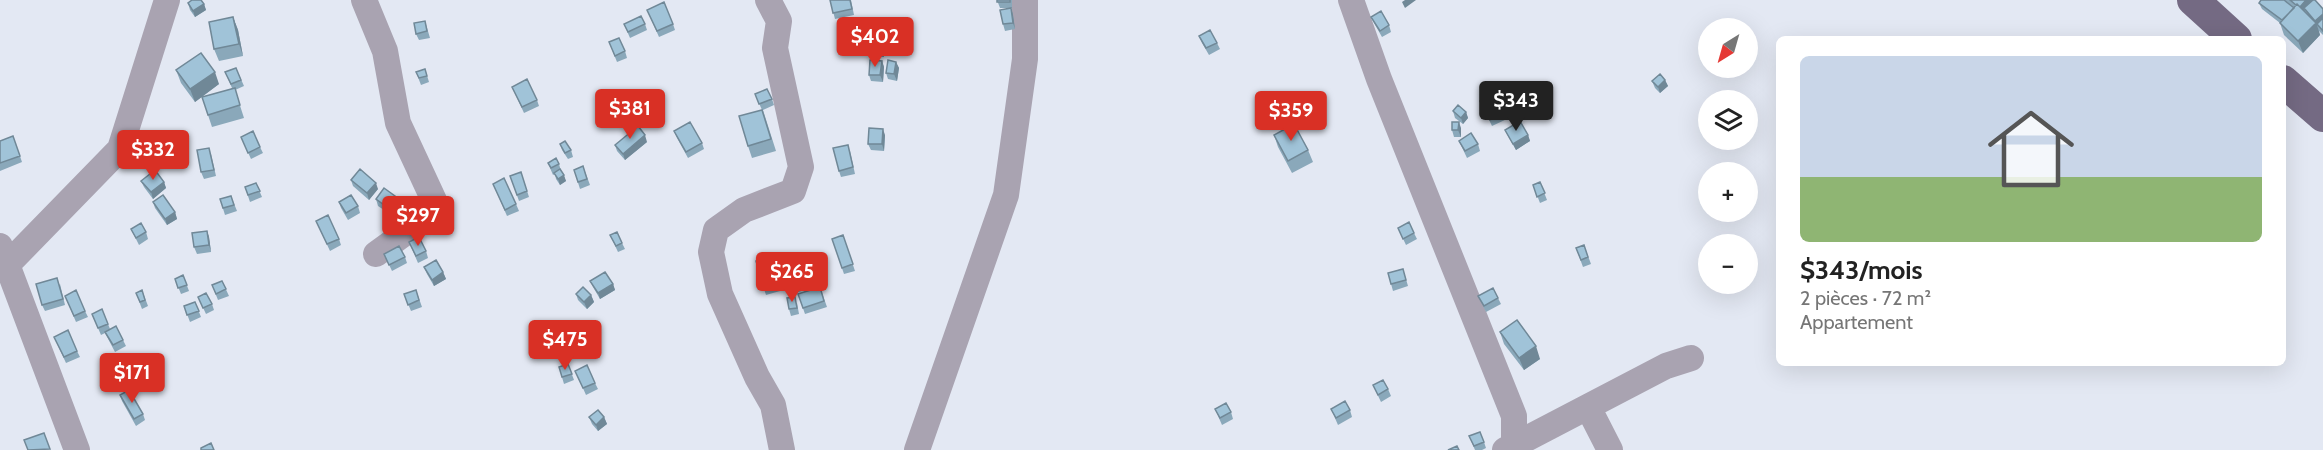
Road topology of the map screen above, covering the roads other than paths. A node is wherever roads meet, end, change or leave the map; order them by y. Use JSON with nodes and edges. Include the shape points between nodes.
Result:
{"nodes":[{"id":1,"x":167,"y":0,"type":"edge"},
{"id":2,"x":364,"y":0,"type":"edge"},
{"id":3,"x":768,"y":0,"type":"edge"},
{"id":4,"x":1025,"y":0,"type":"edge"},
{"id":5,"x":1352,"y":0,"type":"edge"},
{"id":6,"x":2193,"y":0,"type":"edge"},
{"id":7,"x":2233,"y":36,"type":"edge"},
{"id":8,"x":2286,"y":84,"type":"edge"},
{"id":9,"x":2323,"y":116,"type":"edge"},
{"id":10,"x":376,"y":254,"type":"dead end"},
{"id":11,"x":4,"y":255,"type":"edge"},
{"id":12,"x":1691,"y":358,"type":"dead end"},
{"id":13,"x":1588,"y":407,"type":"junction"},
{"id":14,"x":1511,"y":448,"type":"edge"},
{"id":15,"x":77,"y":450,"type":"edge"},
{"id":16,"x":782,"y":450,"type":"edge"},
{"id":17,"x":917,"y":450,"type":"edge"},
{"id":18,"x":1610,"y":450,"type":"edge"}],
"edges":[{"from":1,"to":11,"type":"street","via":[[120,149]]},
{"from":2,"to":10,"type":"street","via":[[384,51],[398,123],[438,209]]},
{"from":3,"to":16,"type":"street","via":[[779,21],[775,48],[801,167],[793,191],[744,210],[716,230],[711,252],[720,294],[773,405]]},
{"from":4,"to":17,"type":"street","via":[[1025,59],[1006,195]]},
{"from":5,"to":14,"type":"street","via":[[1379,79],[1514,416]]},
{"from":6,"to":7,"type":"main road"},
{"from":8,"to":9,"type":"main road"},
{"from":11,"to":15,"type":"street"},
{"from":12,"to":13,"type":"street","via":[[1666,366]]},
{"from":13,"to":14,"type":"street"},
{"from":13,"to":18,"type":"street"}]}
